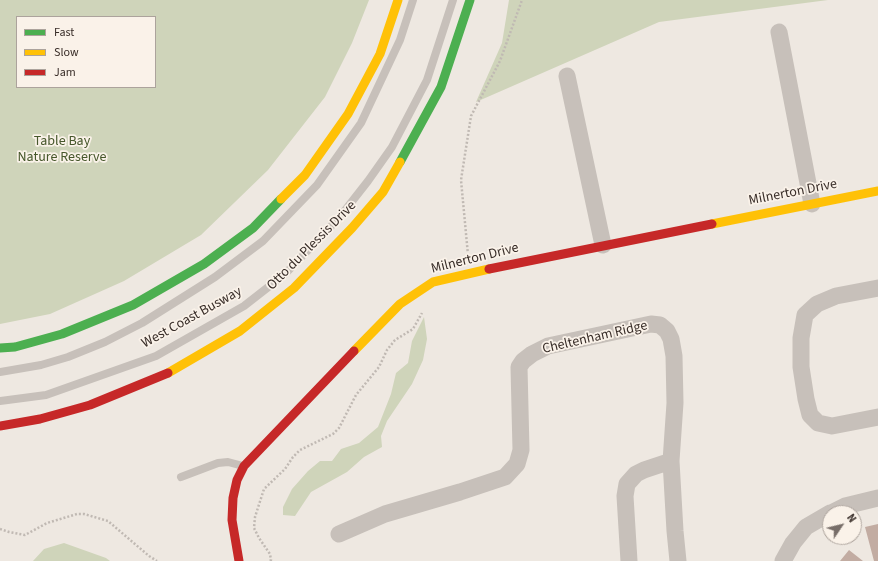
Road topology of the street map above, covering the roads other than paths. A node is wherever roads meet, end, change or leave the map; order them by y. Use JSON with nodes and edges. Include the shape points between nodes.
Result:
{"nodes":[{"id":1,"x":398,"y":0,"type":"edge"},
{"id":2,"x":413,"y":0,"type":"edge"},
{"id":3,"x":453,"y":0,"type":"edge"},
{"id":4,"x":470,"y":0,"type":"edge"},
{"id":5,"x":779,"y":32,"type":"dead end"},
{"id":6,"x":567,"y":76,"type":"dead end"},
{"id":7,"x":878,"y":191,"type":"edge"},
{"id":8,"x":812,"y":204,"type":"junction"},
{"id":9,"x":603,"y":245,"type":"junction"},
{"id":10,"x":878,"y":288,"type":"edge"},
{"id":11,"x":0,"y":348,"type":"edge"},
{"id":12,"x":0,"y":372,"type":"edge"},
{"id":13,"x":0,"y":401,"type":"edge"},
{"id":14,"x":878,"y":417,"type":"edge"},
{"id":15,"x":0,"y":426,"type":"edge"},
{"id":16,"x":671,"y":461,"type":"junction"},
{"id":17,"x":244,"y":466,"type":"junction"},
{"id":18,"x":181,"y":477,"type":"dead end"},
{"id":19,"x":878,"y":498,"type":"edge"},
{"id":20,"x":849,"y":505,"type":"edge"},
{"id":21,"x":822,"y":518,"type":"edge"},
{"id":22,"x":339,"y":534,"type":"dead end"},
{"id":23,"x":239,"y":561,"type":"edge"},
{"id":24,"x":629,"y":561,"type":"edge"},
{"id":25,"x":678,"y":561,"type":"edge"},
{"id":26,"x":783,"y":561,"type":"edge"}],
"edges":[{"from":1,"to":11,"type":"main road","via":[[380,54],[348,114],[305,175],[253,228],[204,264],[132,305],[62,334],[15,347]]},
{"from":2,"to":12,"type":"lane","name":"West Coast Busway","via":[[400,40],[361,123],[317,185],[263,241],[215,277],[142,323],[105,342],[41,365]]},
{"from":3,"to":13,"type":"lane","name":"West Coast Busway","via":[[427,80],[392,147],[339,218],[285,274],[244,306],[156,356],[46,395]]},
{"from":4,"to":15,"type":"main road","name":"Otto du Plessis Drive","via":[[441,87],[387,185],[352,228],[294,288],[240,331],[168,373],[90,405],[40,419]]},
{"from":5,"to":8,"type":"street"},
{"from":6,"to":9,"type":"street"},
{"from":7,"to":8,"type":"main road","name":"Milnerton Drive"},
{"from":8,"to":9,"type":"main road","name":"Milnerton Drive"},
{"from":9,"to":17,"type":"main road","name":"Milnerton Drive","via":[[433,282],[400,304]]},
{"from":10,"to":14,"type":"street","via":[[836,296],[817,304],[805,315],[801,338],[801,367],[810,415],[818,423],[832,426]]},
{"from":16,"to":22,"type":"street","name":"Cheltenham Ridge","via":[[675,402],[674,356],[667,331],[651,324],[548,346],[532,354],[519,367],[521,450],[517,464],[506,477],[385,514]]},
{"from":16,"to":24,"type":"street","via":[[636,474],[627,484],[625,496]]},
{"from":16,"to":25,"type":"street","name":"Cheltenham Ridge"},
{"from":17,"to":18,"type":"lane","via":[[228,462],[218,463]]},
{"from":17,"to":23,"type":"main road","name":"Milnerton Drive","via":[[237,480],[233,498],[232,520]]},
{"from":19,"to":20,"type":"street"},
{"from":21,"to":26,"type":"street","via":[[806,527],[792,543]]}]}
